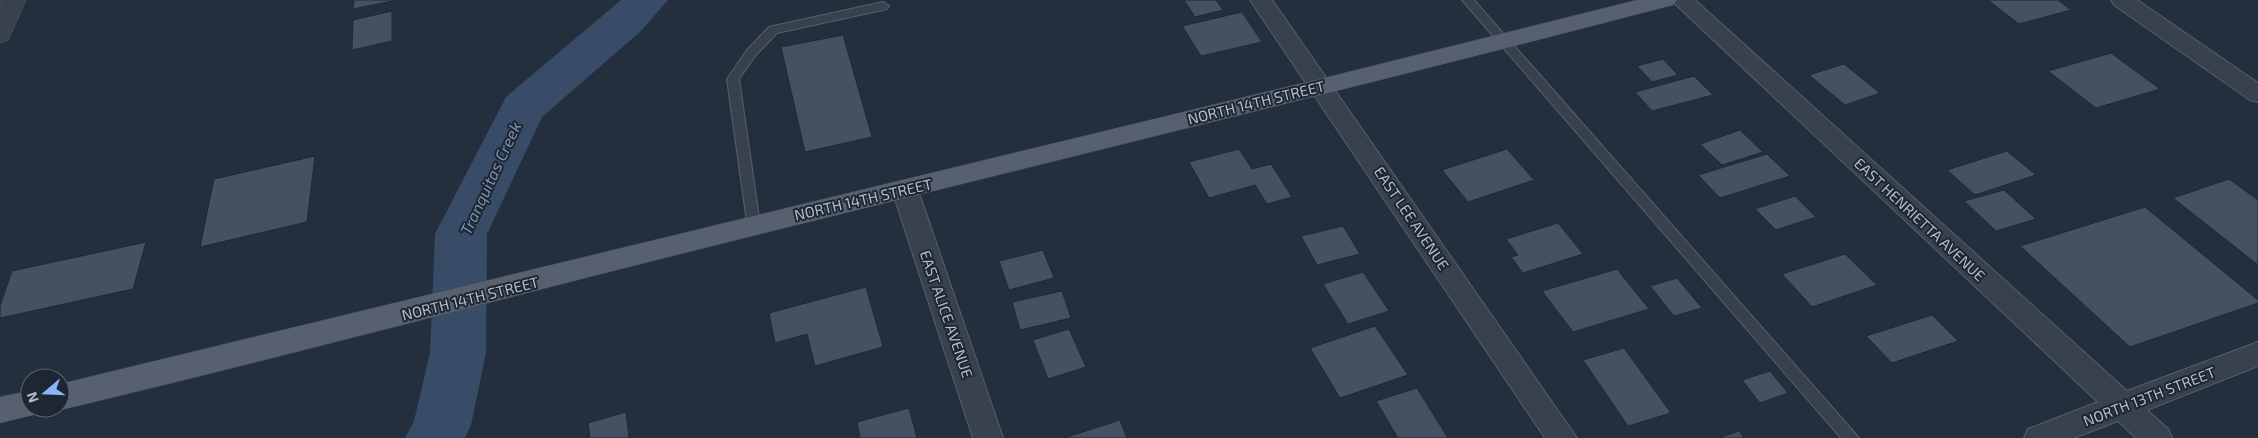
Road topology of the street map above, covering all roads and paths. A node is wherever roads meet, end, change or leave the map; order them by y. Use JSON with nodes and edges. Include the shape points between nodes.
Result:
{"nodes":[{"id":1,"x":14,"y":0,"type":"edge"},
{"id":2,"x":1261,"y":0,"type":"edge"},
{"id":3,"x":1468,"y":0,"type":"edge"},
{"id":4,"x":1665,"y":0,"type":"edge"},
{"id":5,"x":1682,"y":0,"type":"edge"},
{"id":6,"x":2122,"y":0,"type":"edge"},
{"id":7,"x":883,"y":6,"type":"dead end"},
{"id":8,"x":0,"y":35,"type":"edge"},
{"id":9,"x":1506,"y":42,"type":"junction"},
{"id":10,"x":1322,"y":86,"type":"junction"},
{"id":11,"x":2258,"y":94,"type":"edge"},
{"id":12,"x":905,"y":190,"type":"junction"},
{"id":13,"x":752,"y":225,"type":"junction"},
{"id":14,"x":2258,"y":354,"type":"edge"},
{"id":15,"x":70,"y":395,"type":"edge"},
{"id":16,"x":20,"y":406,"type":"edge"},
{"id":17,"x":2124,"y":406,"type":"junction"},
{"id":18,"x":0,"y":410,"type":"edge"},
{"id":19,"x":988,"y":438,"type":"edge"},
{"id":20,"x":1562,"y":438,"type":"edge"},
{"id":21,"x":1851,"y":438,"type":"edge"},
{"id":22,"x":2039,"y":438,"type":"edge"},
{"id":23,"x":2157,"y":438,"type":"edge"}],
"edges":[{"from":1,"to":8,"type":"street"},
{"from":2,"to":10,"type":"street","name":"EAST LEE AVENUE"},
{"from":3,"to":9,"type":"lane"},
{"from":4,"to":9,"type":"main road","name":"NORTH 14TH STREET"},
{"from":5,"to":17,"type":"street","name":"EAST HENRIETTA AVENUE"},
{"from":6,"to":11,"type":"street"},
{"from":7,"to":13,"type":"lane","via":[[773,30],[751,52],[733,79]]},
{"from":9,"to":10,"type":"main road","name":"NORTH 14TH STREET"},
{"from":9,"to":21,"type":"lane"},
{"from":10,"to":12,"type":"main road","name":"NORTH 14TH STREET"},
{"from":10,"to":20,"type":"street","name":"EAST LEE AVENUE"},
{"from":12,"to":13,"type":"main road","name":"NORTH 14TH STREET"},
{"from":12,"to":19,"type":"street","name":"EAST ALICE AVENUE"},
{"from":13,"to":15,"type":"main road","name":"NORTH 14TH STREET","via":[[357,326]]},
{"from":14,"to":17,"type":"street","name":"NORTH 13TH STREET"},
{"from":16,"to":18,"type":"main road"},
{"from":17,"to":22,"type":"street","name":"NORTH 13TH STREET"},
{"from":17,"to":23,"type":"street","name":"EAST HENRIETTA AVENUE"}]}
